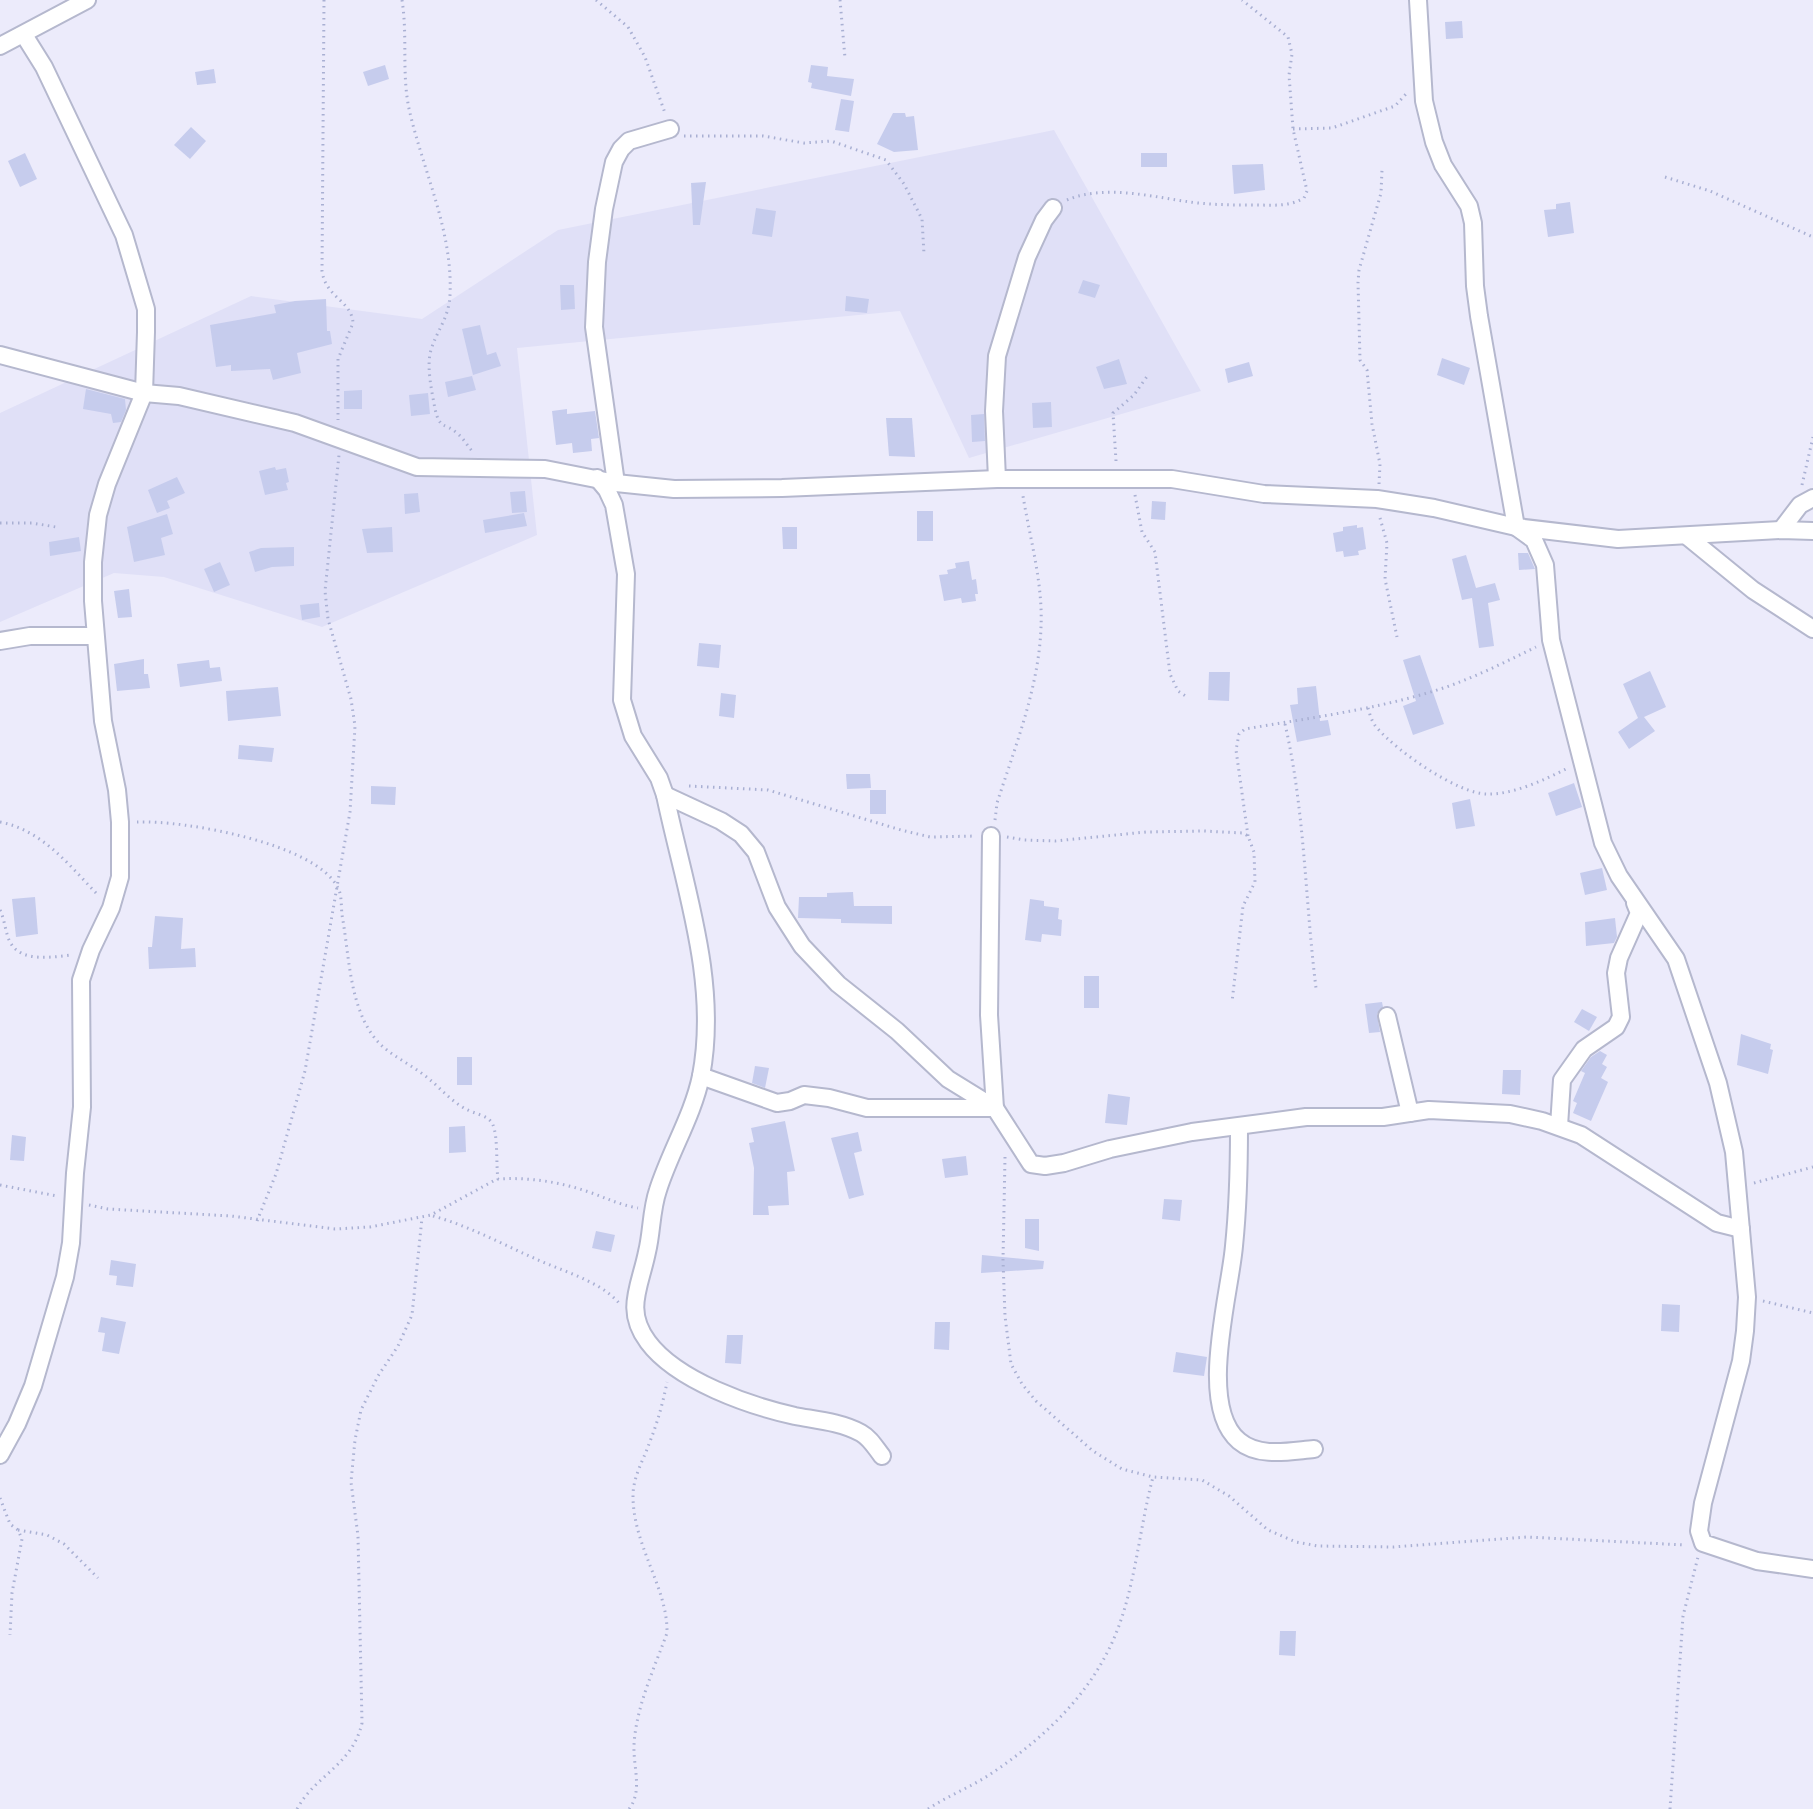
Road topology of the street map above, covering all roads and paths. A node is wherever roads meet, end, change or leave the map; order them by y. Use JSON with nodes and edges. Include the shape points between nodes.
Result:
{"nodes":[{"id":1,"x":87,"y":0,"type":"edge"},
{"id":2,"x":324,"y":0,"type":"edge"},
{"id":3,"x":402,"y":0,"type":"edge"},
{"id":4,"x":596,"y":0,"type":"edge"},
{"id":5,"x":840,"y":0,"type":"edge"},
{"id":6,"x":1242,"y":0,"type":"edge"},
{"id":7,"x":1418,"y":0,"type":"edge"},
{"id":8,"x":24,"y":35,"type":"junction"},
{"id":9,"x":0,"y":46,"type":"edge"},
{"id":10,"x":845,"y":58,"type":"dead end"},
{"id":11,"x":1421,"y":77,"type":"junction"},
{"id":12,"x":670,"y":129,"type":"junction"},
{"id":13,"x":1293,"y":129,"type":"junction"},
{"id":14,"x":1382,"y":170,"type":"dead end"},
{"id":15,"x":1665,"y":177,"type":"dead end"},
{"id":16,"x":1053,"y":208,"type":"joint"},
{"id":17,"x":1813,"y":237,"type":"edge"},
{"id":18,"x":924,"y":254,"type":"dead end"},
{"id":19,"x":0,"y":354,"type":"edge"},
{"id":20,"x":1148,"y":375,"type":"dead end"},
{"id":21,"x":144,"y":393,"type":"junction"},
{"id":22,"x":1813,"y":437,"type":"edge"},
{"id":23,"x":339,"y":438,"type":"junction"},
{"id":24,"x":489,"y":466,"type":"junction"},
{"id":25,"x":597,"y":478,"type":"junction"},
{"id":26,"x":1124,"y":478,"type":"junction"},
{"id":27,"x":997,"y":479,"type":"junction"},
{"id":28,"x":1020,"y":479,"type":"junction"},
{"id":29,"x":616,"y":483,"type":"junction"},
{"id":30,"x":1377,"y":499,"type":"junction"},
{"id":31,"x":1806,"y":502,"type":"edge"},
{"id":32,"x":0,"y":523,"type":"edge"},
{"id":33,"x":56,"y":527,"type":"dead end"},
{"id":34,"x":1516,"y":527,"type":"junction"},
{"id":35,"x":1781,"y":530,"type":"junction"},
{"id":36,"x":1813,"y":531,"type":"edge"},
{"id":37,"x":1688,"y":537,"type":"junction"},
{"id":38,"x":1813,"y":629,"type":"edge"},
{"id":39,"x":95,"y":636,"type":"junction"},
{"id":40,"x":1396,"y":637,"type":"dead end"},
{"id":41,"x":3,"y":639,"type":"edge"},
{"id":42,"x":1551,"y":640,"type":"junction"},
{"id":43,"x":1187,"y":697,"type":"dead end"},
{"id":44,"x":1368,"y":708,"type":"junction"},
{"id":45,"x":1285,"y":724,"type":"junction"},
{"id":46,"x":1581,"y":762,"type":"junction"},
{"id":47,"x":659,"y":778,"type":"junction"},
{"id":48,"x":665,"y":795,"type":"junction"},
{"id":49,"x":0,"y":822,"type":"edge"},
{"id":50,"x":120,"y":822,"type":"junction"},
{"id":51,"x":997,"y":836,"type":"junction"},
{"id":52,"x":1248,"y":836,"type":"junction"},
{"id":53,"x":338,"y":888,"type":"junction"},
{"id":54,"x":1634,"y":900,"type":"junction"},
{"id":55,"x":111,"y":908,"type":"junction"},
{"id":56,"x":0,"y":910,"type":"edge"},
{"id":57,"x":91,"y":950,"type":"junction"},
{"id":58,"x":1316,"y":988,"type":"dead end"},
{"id":59,"x":1232,"y":1002,"type":"dead end"},
{"id":60,"x":1387,"y":1016,"type":"dead end"},
{"id":61,"x":701,"y":1076,"type":"junction"},
{"id":62,"x":995,"y":1108,"type":"junction"},
{"id":63,"x":1410,"y":1113,"type":"junction"},
{"id":64,"x":1559,"y":1126,"type":"junction"},
{"id":65,"x":1239,"y":1128,"type":"junction"},
{"id":66,"x":1813,"y":1167,"type":"edge"},
{"id":67,"x":498,"y":1179,"type":"junction"},
{"id":68,"x":0,"y":1185,"type":"edge"},
{"id":69,"x":1739,"y":1186,"type":"junction"},
{"id":70,"x":72,"y":1201,"type":"junction"},
{"id":71,"x":653,"y":1209,"type":"junction"},
{"id":72,"x":431,"y":1215,"type":"junction"},
{"id":73,"x":422,"y":1218,"type":"junction"},
{"id":74,"x":257,"y":1221,"type":"junction"},
{"id":75,"x":1741,"y":1229,"type":"junction"},
{"id":76,"x":1747,"y":1297,"type":"junction"},
{"id":77,"x":1813,"y":1313,"type":"edge"},
{"id":78,"x":638,"y":1328,"type":"junction"},
{"id":79,"x":671,"y":1363,"type":"junction"},
{"id":80,"x":1314,"y":1449,"type":"dead end"},
{"id":81,"x":0,"y":1455,"type":"edge"},
{"id":82,"x":882,"y":1456,"type":"dead end"},
{"id":83,"x":1153,"y":1476,"type":"dead end"},
{"id":84,"x":0,"y":1498,"type":"edge"},
{"id":85,"x":18,"y":1530,"type":"junction"},
{"id":86,"x":1703,"y":1543,"type":"junction"},
{"id":87,"x":1813,"y":1569,"type":"edge"},
{"id":88,"x":98,"y":1578,"type":"dead end"},
{"id":89,"x":10,"y":1635,"type":"dead end"},
{"id":90,"x":297,"y":1809,"type":"edge"},
{"id":91,"x":629,"y":1809,"type":"edge"},
{"id":92,"x":928,"y":1809,"type":"edge"},
{"id":93,"x":1670,"y":1809,"type":"edge"}],
"edges":[{"from":1,"to":8,"type":"street"},
{"from":2,"to":23,"type":"path","via":[[322,271],[326,287],[353,317],[338,359]]},
{"from":3,"to":24,"type":"path","via":[[410,112],[448,257],[450,295],[446,321],[430,352],[435,408],[442,427],[459,435]]},
{"from":4,"to":12,"type":"path","via":[[628,27],[645,57]]},
{"from":5,"to":10,"type":"path"},
{"from":6,"to":13,"type":"path","via":[[1288,38],[1292,54],[1289,75]]},
{"from":7,"to":11,"type":"street"},
{"from":8,"to":9,"type":"street"},
{"from":8,"to":21,"type":"street","via":[[103,186],[133,258],[146,309]]},
{"from":11,"to":13,"type":"path","via":[[1395,106],[1332,128]]},
{"from":11,"to":34,"type":"street","via":[[1434,142],[1443,165],[1469,206],[1473,223],[1478,306]]},
{"from":12,"to":18,"type":"path","via":[[697,138],[763,136],[797,143],[831,141],[886,160],[900,177],[922,219]]},
{"from":12,"to":29,"type":"street","via":[[629,141],[621,149],[614,162],[603,220],[594,327]]},
{"from":13,"to":16,"type":"path","via":[[1307,191],[1294,204],[1211,204],[1098,194],[1076,196]]},
{"from":14,"to":30,"type":"path","via":[[1381,193],[1358,282],[1359,360],[1367,370],[1380,464]]},
{"from":15,"to":17,"type":"path","via":[[1745,206]]},
{"from":16,"to":27,"type":"street","via":[[1027,257],[997,356]]},
{"from":19,"to":21,"type":"street"},
{"from":20,"to":26,"type":"path","via":[[1134,395],[1113,413]]},
{"from":21,"to":23,"type":"street","via":[[179,396],[256,413]]},
{"from":21,"to":39,"type":"street","via":[[98,515],[93,562]]},
{"from":22,"to":31,"type":"path","via":[[1804,471]]},
{"from":23,"to":24,"type":"street","via":[[417,467]]},
{"from":23,"to":53,"type":"path","via":[[325,591],[328,619],[355,726],[350,812]]},
{"from":24,"to":25,"type":"street"},
{"from":25,"to":29,"type":"street"},
{"from":25,"to":47,"type":"street","via":[[614,505],[626,574],[622,700],[633,736]]},
{"from":26,"to":28,"type":"street"},
{"from":26,"to":30,"type":"street","via":[[1172,479],[1264,494]]},
{"from":26,"to":43,"type":"path","via":[[1142,532],[1155,552],[1170,674],[1178,691]]},
{"from":27,"to":28,"type":"street"},
{"from":27,"to":29,"type":"street","via":[[732,489]]},
{"from":28,"to":51,"type":"path","via":[[1040,586],[1042,625],[1032,687],[997,803]]},
{"from":30,"to":34,"type":"street"},
{"from":30,"to":40,"type":"path","via":[[1387,543],[1385,579]]},
{"from":31,"to":35,"type":"street"},
{"from":32,"to":33,"type":"path"},
{"from":34,"to":37,"type":"street","via":[[1618,539]]},
{"from":34,"to":42,"type":"street","via":[[1534,540],[1545,565]]},
{"from":35,"to":36,"type":"street"},
{"from":35,"to":37,"type":"street"},
{"from":37,"to":38,"type":"street","via":[[1753,590]]},
{"from":39,"to":41,"type":"street"},
{"from":39,"to":50,"type":"street","via":[[103,721]]},
{"from":42,"to":44,"type":"path","via":[[1459,683]]},
{"from":42,"to":46,"type":"street"},
{"from":44,"to":45,"type":"path"},
{"from":44,"to":46,"type":"path","via":[[1378,729],[1401,748],[1441,776],[1476,793],[1508,791]]},
{"from":45,"to":52,"type":"path","via":[[1245,729],[1239,734],[1236,750]]},
{"from":45,"to":58,"type":"path","via":[[1306,857]]},
{"from":46,"to":54,"type":"street","via":[[1603,843]]},
{"from":47,"to":48,"type":"street"},
{"from":47,"to":51,"type":"path","via":[[681,786],[768,790],[930,837]]},
{"from":48,"to":61,"type":"street","via":[[698,942],[704,1021]]},
{"from":48,"to":62,"type":"street","via":[[741,834],[756,852],[788,927],[820,967],[948,1078]]},
{"from":49,"to":55,"type":"path","via":[[56,850]]},
{"from":50,"to":53,"type":"path","via":[[195,825],[278,847],[303,855]]},
{"from":50,"to":55,"type":"street","via":[[120,877]]},
{"from":51,"to":52,"type":"path","via":[[1055,841],[1157,832],[1231,832]]},
{"from":51,"to":62,"type":"street","via":[[989,1016]]},
{"from":52,"to":59,"type":"path","via":[[1254,852],[1255,882],[1244,906]]},
{"from":53,"to":67,"type":"path","via":[[352,980],[371,1033],[385,1050],[424,1074],[448,1098],[487,1117],[493,1124]]},
{"from":53,"to":74,"type":"path","via":[[305,1071],[276,1174]]},
{"from":54,"to":64,"type":"street","via":[[1639,913],[1616,974],[1621,1017],[1616,1027],[1584,1049],[1562,1080]]},
{"from":54,"to":69,"type":"street","via":[[1672,951],[1683,975],[1727,1114]]},
{"from":55,"to":57,"type":"street"},
{"from":56,"to":57,"type":"path","via":[[11,943],[26,956],[58,957]]},
{"from":57,"to":70,"type":"street","via":[[79,1001],[82,1107]]},
{"from":60,"to":63,"type":"street"},
{"from":61,"to":62,"type":"street","via":[[777,1103],[804,1095],[867,1108]]},
{"from":61,"to":71,"type":"street"},
{"from":62,"to":65,"type":"street","via":[[1031,1164],[1045,1166],[1180,1135]]},
{"from":63,"to":64,"type":"street","via":[[1429,1110],[1510,1114]]},
{"from":63,"to":65,"type":"street","via":[[1306,1117]]},
{"from":64,"to":75,"type":"street","via":[[1600,1146],[1718,1223]]},
{"from":65,"to":80,"type":"street","via":[[1238,1206],[1218,1350],[1221,1411],[1239,1441],[1254,1450]]},
{"from":66,"to":69,"type":"path"},
{"from":67,"to":71,"type":"path","via":[[557,1183],[616,1204]]},
{"from":67,"to":72,"type":"path"},
{"from":68,"to":70,"type":"path"},
{"from":69,"to":75,"type":"street"},
{"from":70,"to":74,"type":"path","via":[[108,1209]]},
{"from":70,"to":81,"type":"street","via":[[71,1243],[46,1348],[25,1405]]},
{"from":71,"to":78,"type":"street","via":[[648,1249],[633,1308]]},
{"from":72,"to":73,"type":"path"},
{"from":72,"to":78,"type":"path","via":[[457,1222],[601,1289],[616,1299]]},
{"from":73,"to":74,"type":"path","via":[[335,1229]]},
{"from":73,"to":90,"type":"path","via":[[412,1315],[361,1410],[355,1440],[351,1482],[358,1536],[362,1723],[358,1740],[347,1757],[310,1791]]},
{"from":75,"to":76,"type":"street"},
{"from":76,"to":77,"type":"path"},
{"from":76,"to":86,"type":"street","via":[[1741,1360],[1703,1503],[1699,1531]]},
{"from":78,"to":79,"type":"street"},
{"from":79,"to":82,"type":"street","via":[[745,1403],[860,1432]]},
{"from":79,"to":91,"type":"path","via":[[658,1420],[633,1494],[638,1539],[663,1604],[667,1626],[635,1728],[637,1782]]},
{"from":83,"to":92,"type":"path","via":[[1123,1612],[1110,1648],[1087,1687],[1060,1719],[1010,1760]]},
{"from":84,"to":85,"type":"path","via":[[10,1524]]},
{"from":85,"to":88,"type":"path","via":[[47,1535],[64,1544]]},
{"from":85,"to":89,"type":"path","via":[[21,1554],[12,1593]]},
{"from":86,"to":87,"type":"street","via":[[1757,1561]]},
{"from":86,"to":93,"type":"path","via":[[1683,1616]]}]}
